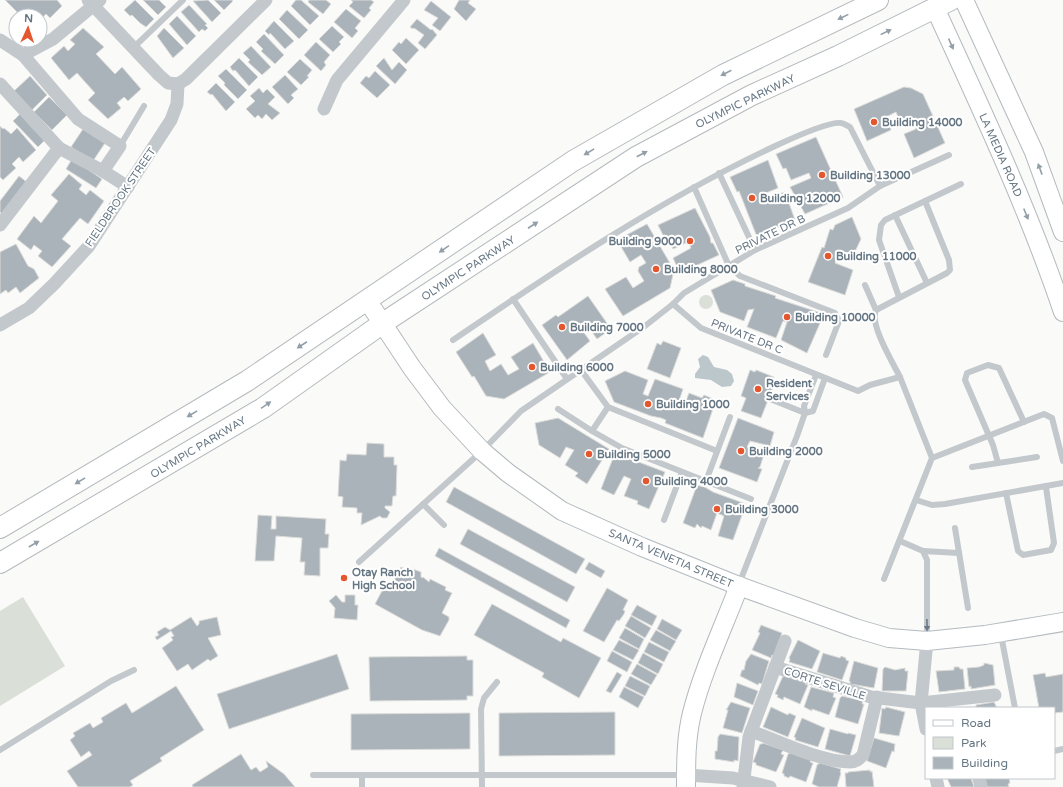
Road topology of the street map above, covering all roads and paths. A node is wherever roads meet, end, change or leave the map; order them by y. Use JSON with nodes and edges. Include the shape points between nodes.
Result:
{"nodes":[{"id":1,"x":183,"y":0,"type":"edge"},
{"id":2,"x":266,"y":0,"type":"edge"},
{"id":3,"x":404,"y":0,"type":"edge"},
{"id":4,"x":878,"y":0,"type":"edge"},
{"id":5,"x":964,"y":0,"type":"edge"},
{"id":6,"x":94,"y":1,"type":"edge"},
{"id":7,"x":939,"y":3,"type":"edge"},
{"id":8,"x":0,"y":40,"type":"edge"},
{"id":9,"x":133,"y":48,"type":"junction"},
{"id":10,"x":23,"y":55,"type":"junction"},
{"id":11,"x":0,"y":84,"type":"edge"},
{"id":12,"x":178,"y":84,"type":"junction"},
{"id":13,"x":144,"y":106,"type":"dead end"},
{"id":14,"x":324,"y":108,"type":"dead end"},
{"id":15,"x":120,"y":146,"type":"junction"},
{"id":16,"x":59,"y":148,"type":"junction"},
{"id":17,"x":949,"y":155,"type":"dead end"},
{"id":18,"x":103,"y":171,"type":"junction"},
{"id":19,"x":719,"y":172,"type":"junction"},
{"id":20,"x":961,"y":184,"type":"dead end"},
{"id":21,"x":880,"y":186,"type":"junction"},
{"id":22,"x":128,"y":187,"type":"junction"},
{"id":23,"x":694,"y":187,"type":"junction"},
{"id":24,"x":925,"y":201,"type":"junction"},
{"id":25,"x":895,"y":215,"type":"junction"},
{"id":26,"x":0,"y":225,"type":"edge"},
{"id":27,"x":1063,"y":232,"type":"edge"},
{"id":28,"x":755,"y":250,"type":"junction"},
{"id":29,"x":729,"y":266,"type":"junction"},
{"id":30,"x":927,"y":283,"type":"junction"},
{"id":31,"x":865,"y":285,"type":"dead end"},
{"id":32,"x":899,"y":297,"type":"junction"},
{"id":33,"x":513,"y":299,"type":"junction"},
{"id":34,"x":367,"y":300,"type":"junction"},
{"id":35,"x":673,"y":304,"type":"junction"},
{"id":36,"x":876,"y":310,"type":"junction"},
{"id":37,"x":1063,"y":312,"type":"edge"},
{"id":38,"x":383,"y":323,"type":"junction"},
{"id":39,"x":0,"y":325,"type":"edge"},
{"id":40,"x":453,"y":340,"type":"dead end"},
{"id":41,"x":826,"y":355,"type":"dead end"},
{"id":42,"x":581,"y":370,"type":"junction"},
{"id":43,"x":820,"y":376,"type":"junction"},
{"id":44,"x":900,"y":377,"type":"junction"},
{"id":45,"x":567,"y":379,"type":"junction"},
{"id":46,"x":770,"y":399,"type":"dead end"},
{"id":47,"x":608,"y":408,"type":"junction"},
{"id":48,"x":558,"y":409,"type":"dead end"},
{"id":49,"x":805,"y":413,"type":"junction"},
{"id":50,"x":730,"y":417,"type":"dead end"},
{"id":51,"x":1024,"y":422,"type":"junction"},
{"id":52,"x":592,"y":431,"type":"junction"},
{"id":53,"x":988,"y":436,"type":"junction"},
{"id":54,"x":482,"y":451,"type":"junction"},
{"id":55,"x":717,"y":451,"type":"junction"},
{"id":56,"x":1037,"y":457,"type":"dead end"},
{"id":57,"x":932,"y":458,"type":"junction"},
{"id":58,"x":1063,"y":461,"type":"edge"},
{"id":59,"x":998,"y":463,"type":"junction"},
{"id":60,"x":972,"y":467,"type":"dead end"},
{"id":61,"x":682,"y":472,"type":"junction"},
{"id":62,"x":706,"y":481,"type":"junction"},
{"id":63,"x":1063,"y":483,"type":"edge"},
{"id":64,"x":1046,"y":486,"type":"junction"},
{"id":65,"x":1006,"y":493,"type":"junction"},
{"id":66,"x":751,"y":499,"type":"dead end"},
{"id":67,"x":916,"y":500,"type":"junction"},
{"id":68,"x":423,"y":504,"type":"junction"},
{"id":69,"x":664,"y":520,"type":"dead end"},
{"id":70,"x":444,"y":525,"type":"dead end"},
{"id":71,"x":0,"y":528,"type":"edge"},
{"id":72,"x":955,"y":528,"type":"dead end"},
{"id":73,"x":900,"y":541,"type":"junction"},
{"id":74,"x":923,"y":551,"type":"junction"},
{"id":75,"x":959,"y":553,"type":"junction"},
{"id":76,"x":359,"y":562,"type":"dead end"},
{"id":77,"x":0,"y":563,"type":"edge"},
{"id":78,"x":884,"y":579,"type":"dead end"},
{"id":79,"x":739,"y":586,"type":"junction"},
{"id":80,"x":968,"y":608,"type":"dead end"},
{"id":81,"x":1063,"y":622,"type":"edge"},
{"id":82,"x":1001,"y":633,"type":"junction"},
{"id":83,"x":785,"y":641,"type":"dead end"},
{"id":84,"x":928,"y":641,"type":"junction"},
{"id":85,"x":775,"y":667,"type":"junction"},
{"id":86,"x":134,"y":670,"type":"dead end"},
{"id":87,"x":497,"y":682,"type":"dead end"},
{"id":88,"x":995,"y":695,"type":"dead end"},
{"id":89,"x":877,"y":697,"type":"junction"},
{"id":90,"x":921,"y":703,"type":"junction"},
{"id":91,"x":967,"y":703,"type":"edge"},
{"id":92,"x":1015,"y":707,"type":"edge"},
{"id":93,"x":925,"y":724,"type":"edge"},
{"id":94,"x":751,"y":731,"type":"junction"},
{"id":95,"x":0,"y":750,"type":"edge"},
{"id":96,"x":313,"y":775,"type":"dead end"},
{"id":97,"x":362,"y":775,"type":"junction"},
{"id":98,"x":482,"y":776,"type":"junction"},
{"id":99,"x":686,"y":781,"type":"edge"},
{"id":100,"x":742,"y":784,"type":"edge"},
{"id":101,"x":362,"y":787,"type":"edge"},
{"id":102,"x":482,"y":787,"type":"edge"},
{"id":103,"x":770,"y":787,"type":"edge"}],
"edges":[{"from":1,"to":9,"type":"lane"},
{"from":2,"to":12,"type":"street"},
{"from":3,"to":14,"type":"street","via":[[337,80]]},
{"from":4,"to":34,"type":"main road","one_way":true,"via":[[722,75],[646,118],[573,161]]},
{"from":27,"to":5,"type":"street","one_way":true,"via":[[1034,152]]},
{"from":6,"to":9,"type":"street"},
{"from":6,"to":10,"type":"street","via":[[53,40]]},
{"from":7,"to":37,"type":"street","name":"LA MEDIA ROAD","one_way":true,"via":[[1050,272]]},
{"from":38,"to":7,"type":"main road","name":"OLYMPIC PARKWAY","one_way":true,"via":[[636,157],[752,95],[838,56]]},
{"from":8,"to":10,"type":"street"},
{"from":9,"to":12,"type":"street","via":[[168,83]]},
{"from":10,"to":15,"type":"street","via":[[78,120]]},
{"from":11,"to":16,"type":"street"},
{"from":12,"to":22,"type":"street","name":"FIELDBROOK STREET","via":[[177,104],[171,120]]},
{"from":13,"to":15,"type":"lane"},
{"from":15,"to":18,"type":"street"},
{"from":16,"to":18,"type":"street"},
{"from":16,"to":26,"type":"street"},
{"from":17,"to":21,"type":"lane","name":"PRIVATE DR B"},
{"from":18,"to":22,"type":"street"},
{"from":19,"to":21,"type":"lane","via":[[802,133],[841,123],[850,127]]},
{"from":19,"to":23,"type":"lane"},
{"from":19,"to":28,"type":"lane"},
{"from":20,"to":24,"type":"lane"},
{"from":21,"to":28,"type":"lane","name":"PRIVATE DR B","via":[[848,208]]},
{"from":22,"to":39,"type":"street","name":"FIELDBROOK STREET","via":[[89,246],[54,284],[29,308]]},
{"from":23,"to":29,"type":"lane"},
{"from":23,"to":33,"type":"lane","via":[[629,224]]},
{"from":24,"to":25,"type":"lane"},
{"from":24,"to":30,"type":"lane","via":[[950,265],[947,273]]},
{"from":25,"to":30,"type":"lane"},
{"from":25,"to":32,"type":"lane","via":[[881,225],[879,240]]},
{"from":28,"to":29,"type":"lane","name":"PRIVATE DR B"},
{"from":29,"to":35,"type":"lane","name":"PRIVATE DR B","via":[[684,293]]},
{"from":29,"to":41,"type":"lane","via":[[740,276],[835,313],[839,321]]},
{"from":30,"to":32,"type":"lane"},
{"from":31,"to":36,"type":"lane"},
{"from":32,"to":36,"type":"lane"},
{"from":33,"to":40,"type":"lane"},
{"from":33,"to":45,"type":"lane"},
{"from":34,"to":38,"type":"street","name":"SANTA VENETIA STREET"},
{"from":34,"to":71,"type":"main road","one_way":true,"via":[[247,381]]},
{"from":35,"to":42,"type":"lane","name":"PRIVATE DR B"},
{"from":35,"to":43,"type":"lane","name":"PRIVATE DR C","via":[[701,328]]},
{"from":36,"to":44,"type":"lane","via":[[873,314],[875,325]]},
{"from":38,"to":54,"type":"street","name":"SANTA VENETIA STREET","via":[[442,408]]},
{"from":77,"to":38,"type":"main road","name":"OLYMPIC PARKWAY","one_way":true,"via":[[262,408]]},
{"from":42,"to":45,"type":"lane","name":"PRIVATE DR B"},
{"from":42,"to":47,"type":"lane"},
{"from":43,"to":44,"type":"lane","name":"PRIVATE DR C","via":[[858,391]]},
{"from":43,"to":49,"type":"lane","via":[[804,406]]},
{"from":43,"to":49,"type":"lane","via":[[813,410]]},
{"from":44,"to":57,"type":"lane"},
{"from":45,"to":54,"type":"lane","name":"PRIVATE DR B","via":[[521,411]]},
{"from":46,"to":49,"type":"lane"},
{"from":47,"to":52,"type":"lane"},
{"from":47,"to":55,"type":"lane"},
{"from":48,"to":52,"type":"lane"},
{"from":49,"to":79,"type":"lane"},
{"from":50,"to":55,"type":"lane"},
{"from":51,"to":53,"type":"lane"},
{"from":51,"to":53,"type":"lane","via":[[999,368],[988,365],[967,373],[965,380]]},
{"from":51,"to":58,"type":"lane","via":[[1044,414],[1052,418]]},
{"from":52,"to":61,"type":"lane","via":[[622,448]]},
{"from":53,"to":57,"type":"lane"},
{"from":53,"to":59,"type":"lane"},
{"from":54,"to":68,"type":"lane","name":"PRIVATE DR B"},
{"from":54,"to":79,"type":"street","name":"SANTA VENETIA STREET","via":[[562,511]]},
{"from":55,"to":62,"type":"lane"},
{"from":56,"to":59,"type":"lane"},
{"from":57,"to":67,"type":"lane"},
{"from":59,"to":60,"type":"lane"},
{"from":61,"to":62,"type":"lane"},
{"from":61,"to":69,"type":"lane"},
{"from":62,"to":66,"type":"lane"},
{"from":63,"to":64,"type":"lane"},
{"from":64,"to":65,"type":"lane"},
{"from":64,"to":65,"type":"lane","via":[[1054,543],[1051,550],[1023,554],[1018,551]]},
{"from":65,"to":67,"type":"lane","via":[[932,505]]},
{"from":67,"to":73,"type":"lane"},
{"from":68,"to":70,"type":"lane"},
{"from":68,"to":76,"type":"lane","name":"PRIVATE DR B"},
{"from":72,"to":75,"type":"lane"},
{"from":73,"to":74,"type":"lane"},
{"from":73,"to":78,"type":"lane"},
{"from":74,"to":75,"type":"lane"},
{"from":74,"to":84,"type":"lane","one_way":true,"via":[[927,560]]},
{"from":75,"to":80,"type":"lane"},
{"from":79,"to":84,"type":"street","name":"SANTA VENETIA STREET","via":[[889,638]]},
{"from":79,"to":99,"type":"street","via":[[704,675],[692,714]]},
{"from":81,"to":82,"type":"street","name":"SANTA VENETIA STREET"},
{"from":82,"to":84,"type":"street","name":"SANTA VENETIA STREET"},
{"from":82,"to":92,"type":"lane"},
{"from":83,"to":85,"type":"street"},
{"from":84,"to":90,"type":"street"},
{"from":85,"to":89,"type":"street","name":"CORTE SEVILLE","via":[[845,690]]},
{"from":85,"to":94,"type":"street"},
{"from":86,"to":95,"type":"lane","via":[[111,681]]},
{"from":87,"to":98,"type":"lane","via":[[484,698],[481,710]]},
{"from":88,"to":91,"type":"street","name":"CORTE SEVILLE"},
{"from":89,"to":90,"type":"street","name":"CORTE SEVILLE"},
{"from":89,"to":94,"type":"street","via":[[863,754],[859,759],[850,762],[814,755]]},
{"from":90,"to":91,"type":"street","name":"CORTE SEVILLE"},
{"from":90,"to":93,"type":"street"},
{"from":94,"to":100,"type":"street"},
{"from":96,"to":97,"type":"lane"},
{"from":97,"to":98,"type":"lane"},
{"from":97,"to":101,"type":"lane"},
{"from":98,"to":99,"type":"lane"},
{"from":98,"to":102,"type":"lane"},
{"from":99,"to":100,"type":"street"},
{"from":100,"to":103,"type":"street"}]}
